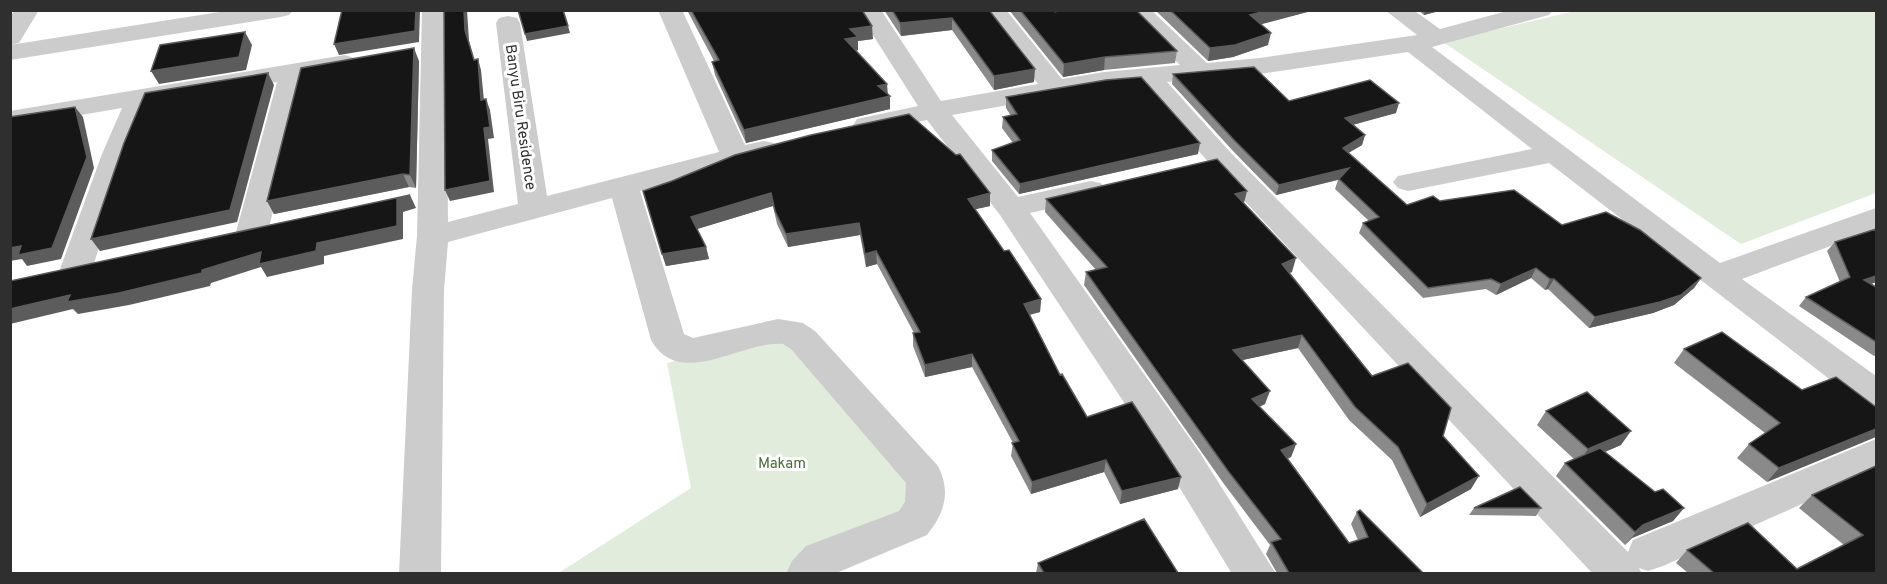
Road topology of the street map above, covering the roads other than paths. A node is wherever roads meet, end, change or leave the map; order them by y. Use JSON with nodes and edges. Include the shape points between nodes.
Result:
{"nodes":[{"id":1,"x":281,"y":10,"type":"edge"},
{"id":2,"x":434,"y":10,"type":"edge"},
{"id":3,"x":670,"y":10,"type":"edge"},
{"id":4,"x":869,"y":10,"type":"edge"},
{"id":5,"x":993,"y":10,"type":"edge"},
{"id":6,"x":1137,"y":10,"type":"edge"},
{"id":7,"x":1398,"y":10,"type":"edge"},
{"id":8,"x":1542,"y":10,"type":"edge"},
{"id":9,"x":1498,"y":15,"type":"edge"},
{"id":10,"x":508,"y":23,"type":"dead end"},
{"id":11,"x":1425,"y":41,"type":"junction"},
{"id":12,"x":10,"y":52,"type":"edge"},
{"id":13,"x":371,"y":59,"type":"edge"},
{"id":14,"x":1199,"y":70,"type":"junction"},
{"id":15,"x":293,"y":72,"type":"junction"},
{"id":16,"x":1146,"y":75,"type":"junction"},
{"id":17,"x":1057,"y":90,"type":"junction"},
{"id":18,"x":140,"y":98,"type":"junction"},
{"id":19,"x":934,"y":110,"type":"junction"},
{"id":20,"x":10,"y":120,"type":"edge"},
{"id":21,"x":842,"y":130,"type":"edge"},
{"id":22,"x":787,"y":143,"type":"edge"},
{"id":23,"x":1555,"y":153,"type":"junction"},
{"id":24,"x":736,"y":157,"type":"junction"},
{"id":25,"x":1221,"y":159,"type":"junction"},
{"id":26,"x":1188,"y":167,"type":"edge"},
{"id":27,"x":1408,"y":182,"type":"dead end"},
{"id":28,"x":1122,"y":183,"type":"edge"},
{"id":29,"x":624,"y":187,"type":"junction"},
{"id":30,"x":1011,"y":208,"type":"junction"},
{"id":31,"x":534,"y":211,"type":"junction"},
{"id":32,"x":1876,"y":218,"type":"edge"},
{"id":33,"x":286,"y":225,"type":"edge"},
{"id":34,"x":433,"y":236,"type":"junction"},
{"id":35,"x":111,"y":262,"type":"edge"},
{"id":36,"x":76,"y":269,"type":"junction"},
{"id":37,"x":43,"y":276,"type":"edge"},
{"id":38,"x":1716,"y":276,"type":"junction"},
{"id":39,"x":1876,"y":395,"type":"edge"},
{"id":40,"x":1876,"y":454,"type":"edge"},
{"id":41,"x":1635,"y":563,"type":"edge"},
{"id":42,"x":420,"y":573,"type":"edge"},
{"id":43,"x":807,"y":573,"type":"edge"},
{"id":44,"x":1255,"y":573,"type":"edge"}],
"edges":[{"from":1,"to":12,"type":"street"},
{"from":2,"to":34,"type":"street"},
{"from":3,"to":24,"type":"street"},
{"from":4,"to":19,"type":"street"},
{"from":5,"to":17,"type":"street"},
{"from":6,"to":14,"type":"street"},
{"from":7,"to":11,"type":"street"},
{"from":8,"to":9,"type":"street"},
{"from":9,"to":11,"type":"street"},
{"from":10,"to":31,"type":"street","name":"Banyu Biru Residence"},
{"from":11,"to":14,"type":"street","via":[[1302,61]]},
{"from":11,"to":23,"type":"street"},
{"from":13,"to":15,"type":"street"},
{"from":14,"to":16,"type":"street"},
{"from":15,"to":18,"type":"street"},
{"from":15,"to":33,"type":"street","via":[[241,234]]},
{"from":16,"to":17,"type":"street"},
{"from":16,"to":25,"type":"street"},
{"from":17,"to":19,"type":"street"},
{"from":18,"to":20,"type":"street"},
{"from":18,"to":36,"type":"street"},
{"from":19,"to":21,"type":"street"},
{"from":19,"to":30,"type":"street"},
{"from":22,"to":24,"type":"street"},
{"from":23,"to":27,"type":"street"},
{"from":23,"to":38,"type":"street"},
{"from":24,"to":29,"type":"street"},
{"from":25,"to":26,"type":"street"},
{"from":25,"to":41,"type":"street"},
{"from":28,"to":30,"type":"street"},
{"from":29,"to":31,"type":"street"},
{"from":29,"to":43,"type":"street","via":[[668,340],[674,347],[693,351],[778,331],[791,332],[803,340],[924,477],[925,504],[913,523],[821,559]]},
{"from":30,"to":44,"type":"street","via":[[1186,464]]},
{"from":31,"to":34,"type":"street"},
{"from":32,"to":38,"type":"street"},
{"from":34,"to":42,"type":"street"},
{"from":35,"to":36,"type":"street"},
{"from":36,"to":37,"type":"street"},
{"from":38,"to":39,"type":"street"},
{"from":40,"to":41,"type":"street"}]}
